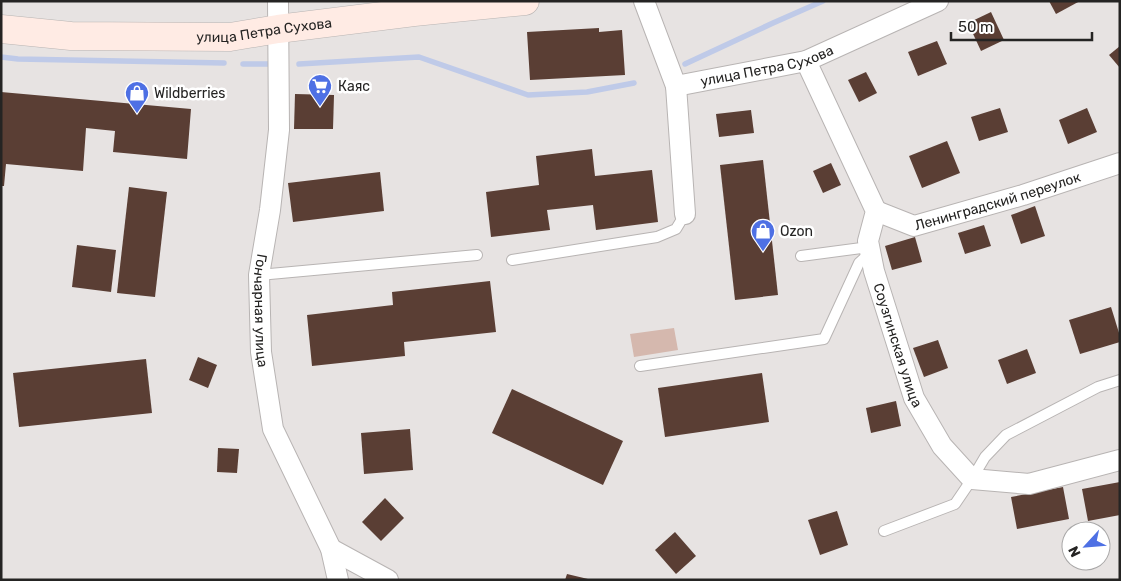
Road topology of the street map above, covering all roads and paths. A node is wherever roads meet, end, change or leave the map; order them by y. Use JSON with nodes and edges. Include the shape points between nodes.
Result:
{"nodes":[{"id":1,"x":278,"y":1,"type":"edge"},
{"id":2,"x":525,"y":1,"type":"edge"},
{"id":3,"x":644,"y":1,"type":"edge"},
{"id":4,"x":938,"y":1,"type":"edge"},
{"id":5,"x":1,"y":28,"type":"edge"},
{"id":6,"x":278,"y":29,"type":"junction"},
{"id":7,"x":806,"y":61,"type":"junction"},
{"id":8,"x":676,"y":86,"type":"junction"},
{"id":9,"x":1120,"y":163,"type":"edge"},
{"id":10,"x":876,"y":211,"type":"junction"},
{"id":11,"x":685,"y":214,"type":"joint"},
{"id":12,"x":870,"y":250,"type":"junction"},
{"id":13,"x":477,"y":255,"type":"dead end"},
{"id":14,"x":801,"y":256,"type":"dead end"},
{"id":15,"x":512,"y":260,"type":"dead end"},
{"id":16,"x":259,"y":276,"type":"junction"},
{"id":17,"x":640,"y":366,"type":"dead end"},
{"id":18,"x":1120,"y":380,"type":"edge"},
{"id":19,"x":1120,"y":460,"type":"edge"},
{"id":20,"x":972,"y":479,"type":"junction"},
{"id":21,"x":884,"y":531,"type":"dead end"},
{"id":22,"x":331,"y":549,"type":"junction"},
{"id":23,"x":338,"y":580,"type":"edge"},
{"id":24,"x":388,"y":580,"type":"edge"}],
"edges":[{"from":1,"to":6,"type":"street","name":"Гончарная улица"},
{"from":2,"to":6,"type":"street","name":"улица Петра Сухова"},
{"from":3,"to":8,"type":"street"},
{"from":4,"to":7,"type":"street","name":"улица Петра Сухова"},
{"from":5,"to":6,"type":"street","name":"улица Петра Сухова","via":[[71,36],[220,37]]},
{"from":6,"to":16,"type":"street","name":"Гончарная улица","via":[[279,130]]},
{"from":7,"to":8,"type":"street","name":"улица Петра Сухова"},
{"from":7,"to":10,"type":"street"},
{"from":8,"to":11,"type":"street"},
{"from":9,"to":10,"type":"street","name":"Ленинградский переулок","via":[[914,226]]},
{"from":10,"to":12,"type":"street","name":"Соузгинская улица","via":[[868,241]]},
{"from":11,"to":15,"type":"lane","via":[[676,229],[657,237]]},
{"from":12,"to":14,"type":"lane"},
{"from":12,"to":17,"type":"lane","via":[[859,263],[824,339]]},
{"from":12,"to":20,"type":"street","name":"Соузгинская улица","via":[[914,398],[942,446]]},
{"from":13,"to":16,"type":"lane"},
{"from":16,"to":22,"type":"street","name":"Гончарная улица","via":[[261,352],[274,429]]},
{"from":18,"to":20,"type":"lane","via":[[1098,387],[1006,435],[985,457]]},
{"from":19,"to":20,"type":"street","via":[[1029,484]]},
{"from":20,"to":21,"type":"lane","via":[[955,504]]},
{"from":22,"to":23,"type":"street","name":"Гончарная улица"},
{"from":22,"to":24,"type":"street"}]}
